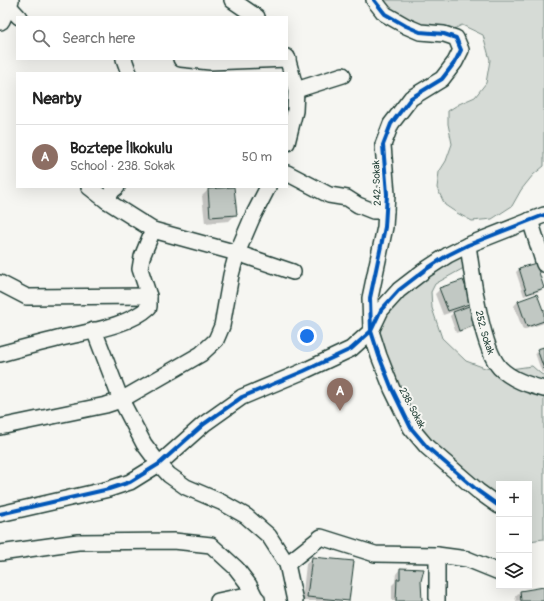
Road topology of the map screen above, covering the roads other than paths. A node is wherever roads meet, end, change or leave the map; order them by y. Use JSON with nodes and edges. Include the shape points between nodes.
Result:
{"nodes":[{"id":1,"x":232,"y":0,"type":"edge"},
{"id":2,"x":374,"y":0,"type":"edge"},
{"id":3,"x":256,"y":16,"type":"edge"},
{"id":4,"x":288,"y":58,"type":"edge"},
{"id":5,"x":124,"y":60,"type":"edge"},
{"id":6,"x":191,"y":60,"type":"edge"},
{"id":7,"x":249,"y":60,"type":"edge"},
{"id":8,"x":129,"y":72,"type":"edge"},
{"id":9,"x":344,"y":75,"type":"dead end"},
{"id":10,"x":296,"y":90,"type":"junction"},
{"id":11,"x":288,"y":139,"type":"edge"},
{"id":12,"x":288,"y":173,"type":"edge"},
{"id":13,"x":90,"y":188,"type":"edge"},
{"id":14,"x":116,"y":188,"type":"edge"},
{"id":15,"x":267,"y":188,"type":"edge"},
{"id":16,"x":107,"y":201,"type":"junction"},
{"id":17,"x":386,"y":211,"type":"junction"},
{"id":18,"x":537,"y":217,"type":"edge"},
{"id":19,"x":153,"y":230,"type":"junction"},
{"id":20,"x":468,"y":245,"type":"junction"},
{"id":21,"x":237,"y":253,"type":"junction"},
{"id":22,"x":544,"y":264,"type":"edge"},
{"id":23,"x":293,"y":272,"type":"dead end"},
{"id":24,"x":0,"y":283,"type":"edge"},
{"id":25,"x":149,"y":296,"type":"junction"},
{"id":26,"x":94,"y":330,"type":"junction"},
{"id":27,"x":371,"y":331,"type":"junction"},
{"id":28,"x":0,"y":354,"type":"edge"},
{"id":29,"x":544,"y":389,"type":"edge"},
{"id":30,"x":121,"y":400,"type":"junction"},
{"id":31,"x":0,"y":427,"type":"edge"},
{"id":32,"x":159,"y":464,"type":"junction"},
{"id":33,"x":496,"y":504,"type":"edge"},
{"id":34,"x":0,"y":514,"type":"edge"},
{"id":35,"x":0,"y":553,"type":"edge"},
{"id":36,"x":436,"y":555,"type":"junction"},
{"id":37,"x":287,"y":564,"type":"junction"},
{"id":38,"x":496,"y":571,"type":"edge"},
{"id":39,"x":257,"y":600,"type":"edge"},
{"id":40,"x":218,"y":601,"type":"edge"},
{"id":41,"x":295,"y":601,"type":"edge"},
{"id":42,"x":437,"y":601,"type":"edge"}],
"edges":[{"from":1,"to":3,"type":"street"},
{"from":2,"to":17,"type":"street","name":"242. Sokak","via":[[385,14],[406,26],[420,32],[456,38],[461,50],[442,79],[411,98],[391,124],[383,145]]},
{"from":4,"to":10,"type":"street"},
{"from":5,"to":8,"type":"street"},
{"from":6,"to":7,"type":"street"},
{"from":9,"to":10,"type":"street"},
{"from":10,"to":11,"type":"street","via":[[295,111]]},
{"from":12,"to":17,"type":"street","via":[[329,195],[347,198],[373,211]]},
{"from":13,"to":16,"type":"street"},
{"from":14,"to":16,"type":"street"},
{"from":15,"to":21,"type":"street"},
{"from":16,"to":19,"type":"street"},
{"from":17,"to":27,"type":"street","name":"242. Sokak","via":[[370,298]]},
{"from":18,"to":20,"type":"street"},
{"from":18,"to":22,"type":"street"},
{"from":19,"to":21,"type":"street"},
{"from":19,"to":25,"type":"street","via":[[140,269]]},
{"from":20,"to":27,"type":"street","via":[[448,255],[399,290],[380,310]]},
{"from":20,"to":29,"type":"street","name":"252. Sokak","via":[[480,317],[493,356],[510,376]]},
{"from":21,"to":23,"type":"street"},
{"from":21,"to":30,"type":"street","via":[[222,326],[216,340],[201,354]]},
{"from":24,"to":25,"type":"street","via":[[27,297]]},
{"from":25,"to":26,"type":"street","via":[[150,307],[142,314]]},
{"from":26,"to":28,"type":"street"},
{"from":26,"to":30,"type":"street"},
{"from":27,"to":32,"type":"street","via":[[351,349],[242,396],[204,424]]},
{"from":27,"to":33,"type":"street","name":"238. Sokak","via":[[392,389],[411,428],[427,447]]},
{"from":30,"to":31,"type":"street"},
{"from":30,"to":32,"type":"street","via":[[144,444]]},
{"from":32,"to":34,"type":"street","via":[[130,482],[109,489]]},
{"from":32,"to":37,"type":"street","via":[[186,487],[246,516],[269,536]]},
{"from":35,"to":39,"type":"street","via":[[78,542],[174,541],[211,545],[236,568]]},
{"from":36,"to":37,"type":"street","via":[[375,554],[321,537]]},
{"from":36,"to":38,"type":"street","via":[[467,559]]},
{"from":36,"to":42,"type":"street"},
{"from":37,"to":41,"type":"street"},
{"from":39,"to":40,"type":"street","via":[[242,596]]}]}
